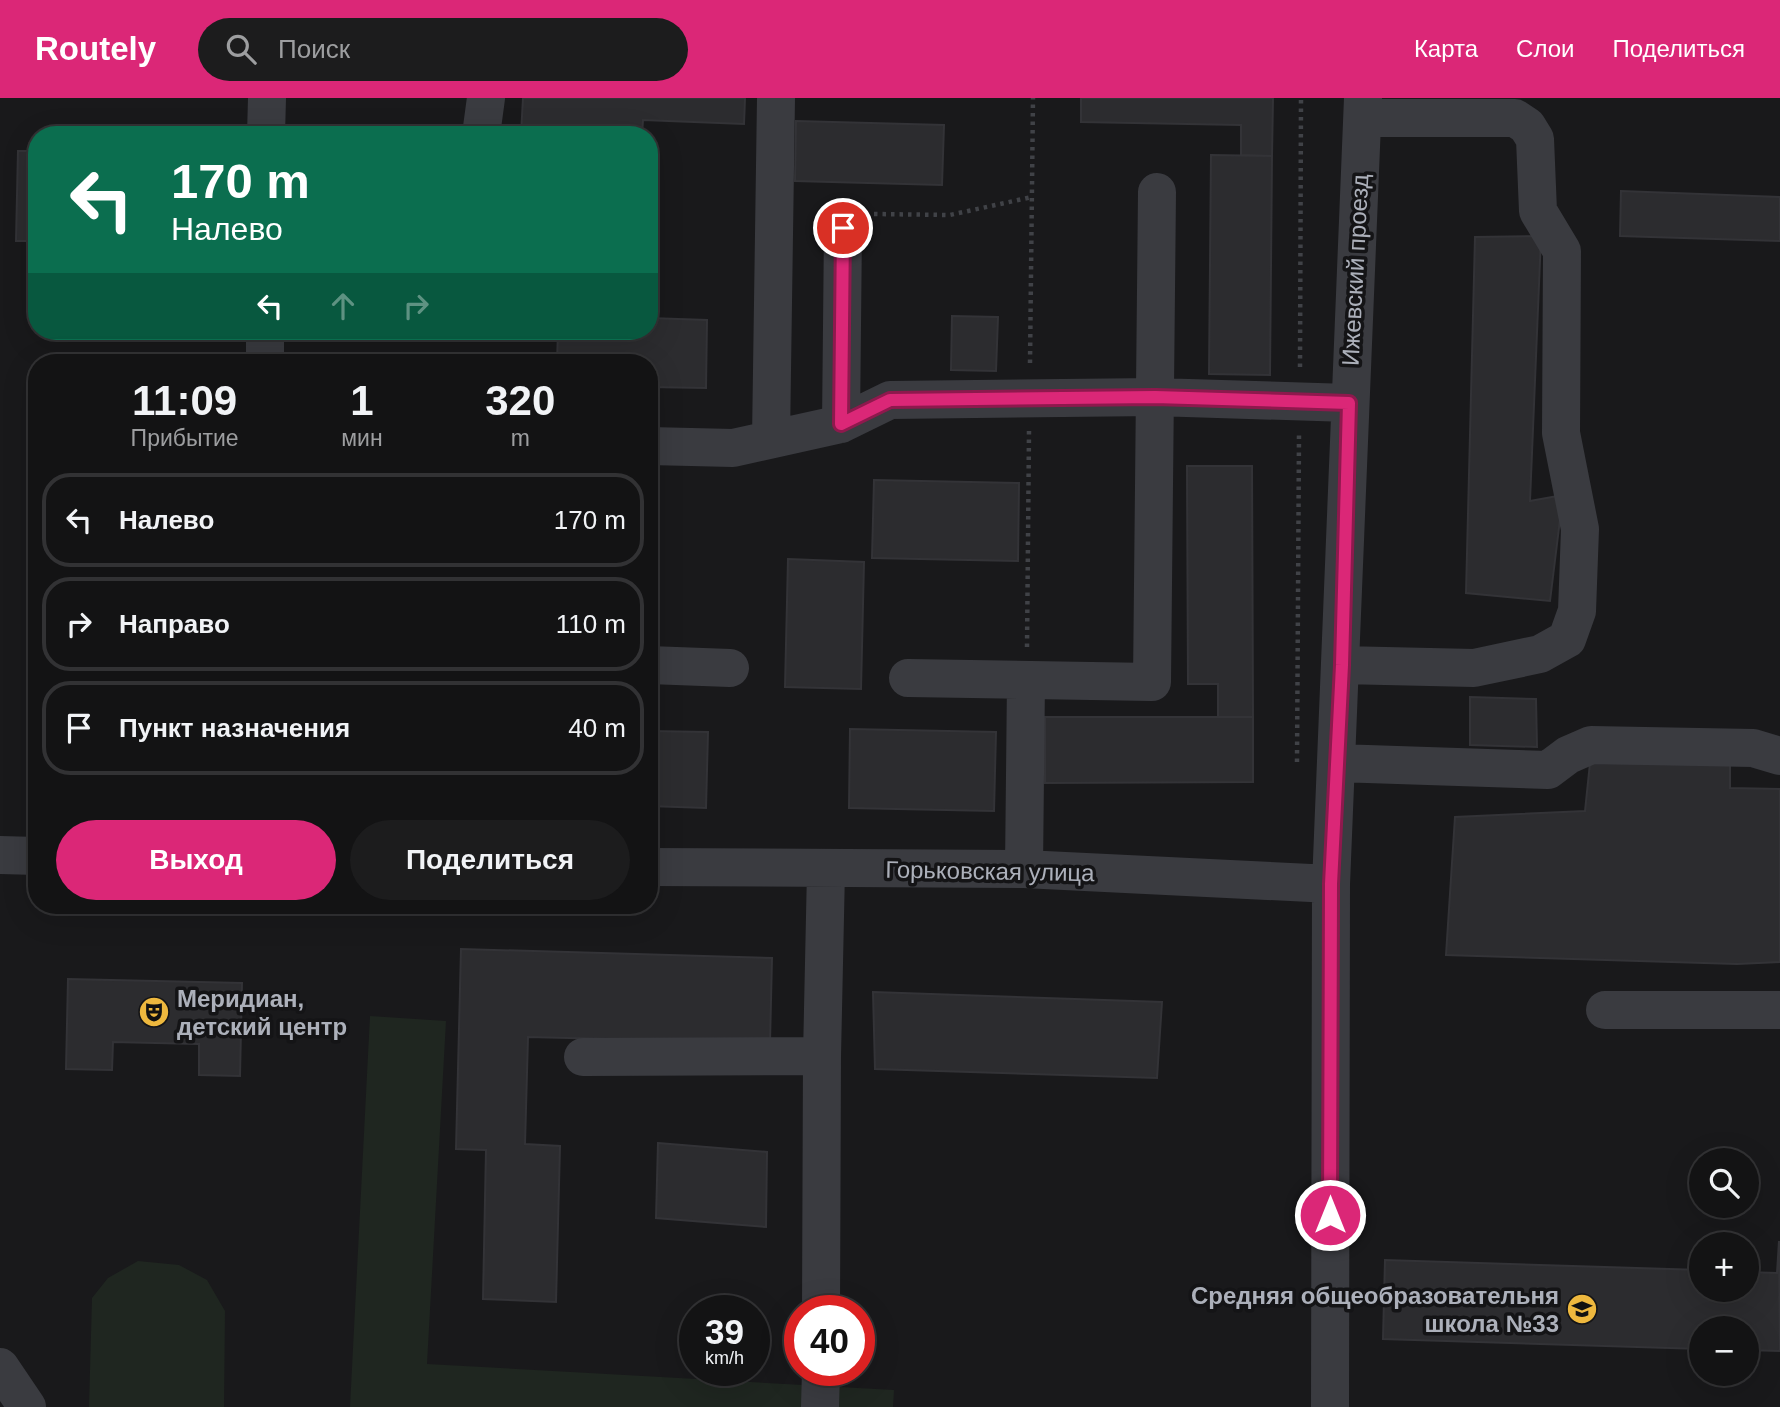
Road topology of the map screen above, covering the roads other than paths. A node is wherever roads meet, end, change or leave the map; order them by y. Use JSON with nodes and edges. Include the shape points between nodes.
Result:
{"nodes":[{"id":1,"x":267,"y":98,"type":"edge"},
{"id":2,"x":486,"y":98,"type":"edge"},
{"id":3,"x":776,"y":98,"type":"edge"},
{"id":4,"x":1363,"y":108,"type":"edge"},
{"id":5,"x":266,"y":126,"type":"edge"},
{"id":6,"x":482,"y":126,"type":"edge"},
{"id":7,"x":1157,"y":192,"type":"dead end"},
{"id":8,"x":843,"y":228,"type":"road end"},
{"id":9,"x":1155,"y":397,"type":"junction"},
{"id":10,"x":1349,"y":403,"type":"junction"},
{"id":11,"x":841,"y":424,"type":"junction"},
{"id":12,"x":771,"y":439,"type":"junction"},
{"id":13,"x":658,"y":446,"type":"edge"},
{"id":14,"x":658,"y":665,"type":"edge"},
{"id":15,"x":1342,"y":665,"type":"junction"},
{"id":16,"x":730,"y":668,"type":"dead end"},
{"id":17,"x":908,"y":678,"type":"dead end"},
{"id":18,"x":1026,"y":680,"type":"junction"},
{"id":19,"x":1780,"y":755,"type":"edge"},
{"id":20,"x":1337,"y":764,"type":"junction"},
{"id":21,"x":0,"y":855,"type":"edge"},
{"id":22,"x":28,"y":856,"type":"edge"},
{"id":23,"x":658,"y":867,"type":"edge"},
{"id":24,"x":1024,"y":869,"type":"junction"},
{"id":25,"x":826,"y":870,"type":"junction"},
{"id":26,"x":1331,"y":884,"type":"junction"},
{"id":27,"x":1605,"y":1010,"type":"dead end"},
{"id":28,"x":1780,"y":1010,"type":"edge"},
{"id":29,"x":822,"y":1056,"type":"junction"},
{"id":30,"x":583,"y":1057,"type":"dead end"},
{"id":31,"x":821,"y":1295,"type":"edge"},
{"id":32,"x":0,"y":1367,"type":"edge"},
{"id":33,"x":821,"y":1386,"type":"edge"},
{"id":34,"x":27,"y":1407,"type":"edge"},
{"id":35,"x":820,"y":1407,"type":"edge"},
{"id":36,"x":1330,"y":1407,"type":"edge"}],
"edges":[{"from":1,"to":5,"type":"street"},
{"from":2,"to":6,"type":"street"},
{"from":3,"to":12,"type":"street"},
{"from":4,"to":10,"type":"street","name":"Ижевский проезд"},
{"from":4,"to":15,"type":"street","via":[[1515,118],[1535,139],[1538,211],[1562,251],[1562,433],[1580,529],[1577,611],[1567,639],[1540,654],[1474,668]]},
{"from":7,"to":9,"type":"street"},
{"from":8,"to":11,"type":"street"},
{"from":9,"to":10,"type":"street"},
{"from":9,"to":11,"type":"street","via":[[890,400]]},
{"from":9,"to":18,"type":"street","via":[[1152,682]]},
{"from":10,"to":15,"type":"street","name":"Ижевский проезд"},
{"from":11,"to":12,"type":"street"},
{"from":12,"to":13,"type":"street","via":[[733,448]]},
{"from":14,"to":16,"type":"street"},
{"from":15,"to":20,"type":"street","name":"Ижевский проезд"},
{"from":17,"to":18,"type":"street"},
{"from":18,"to":24,"type":"street"},
{"from":19,"to":20,"type":"street","via":[[1753,748],[1591,744],[1548,770]]},
{"from":20,"to":26,"type":"street","name":"Ижевский проезд"},
{"from":21,"to":22,"type":"street"},
{"from":23,"to":25,"type":"street","name":"Горьковская улица"},
{"from":24,"to":25,"type":"street","name":"Горьковская улица"},
{"from":24,"to":26,"type":"street","name":"Горьковская улица"},
{"from":25,"to":29,"type":"street"},
{"from":26,"to":36,"type":"street","name":"Ижевский проезд"},
{"from":27,"to":28,"type":"street"},
{"from":29,"to":30,"type":"street"},
{"from":29,"to":31,"type":"street"},
{"from":32,"to":34,"type":"street"},
{"from":33,"to":35,"type":"street"}]}
